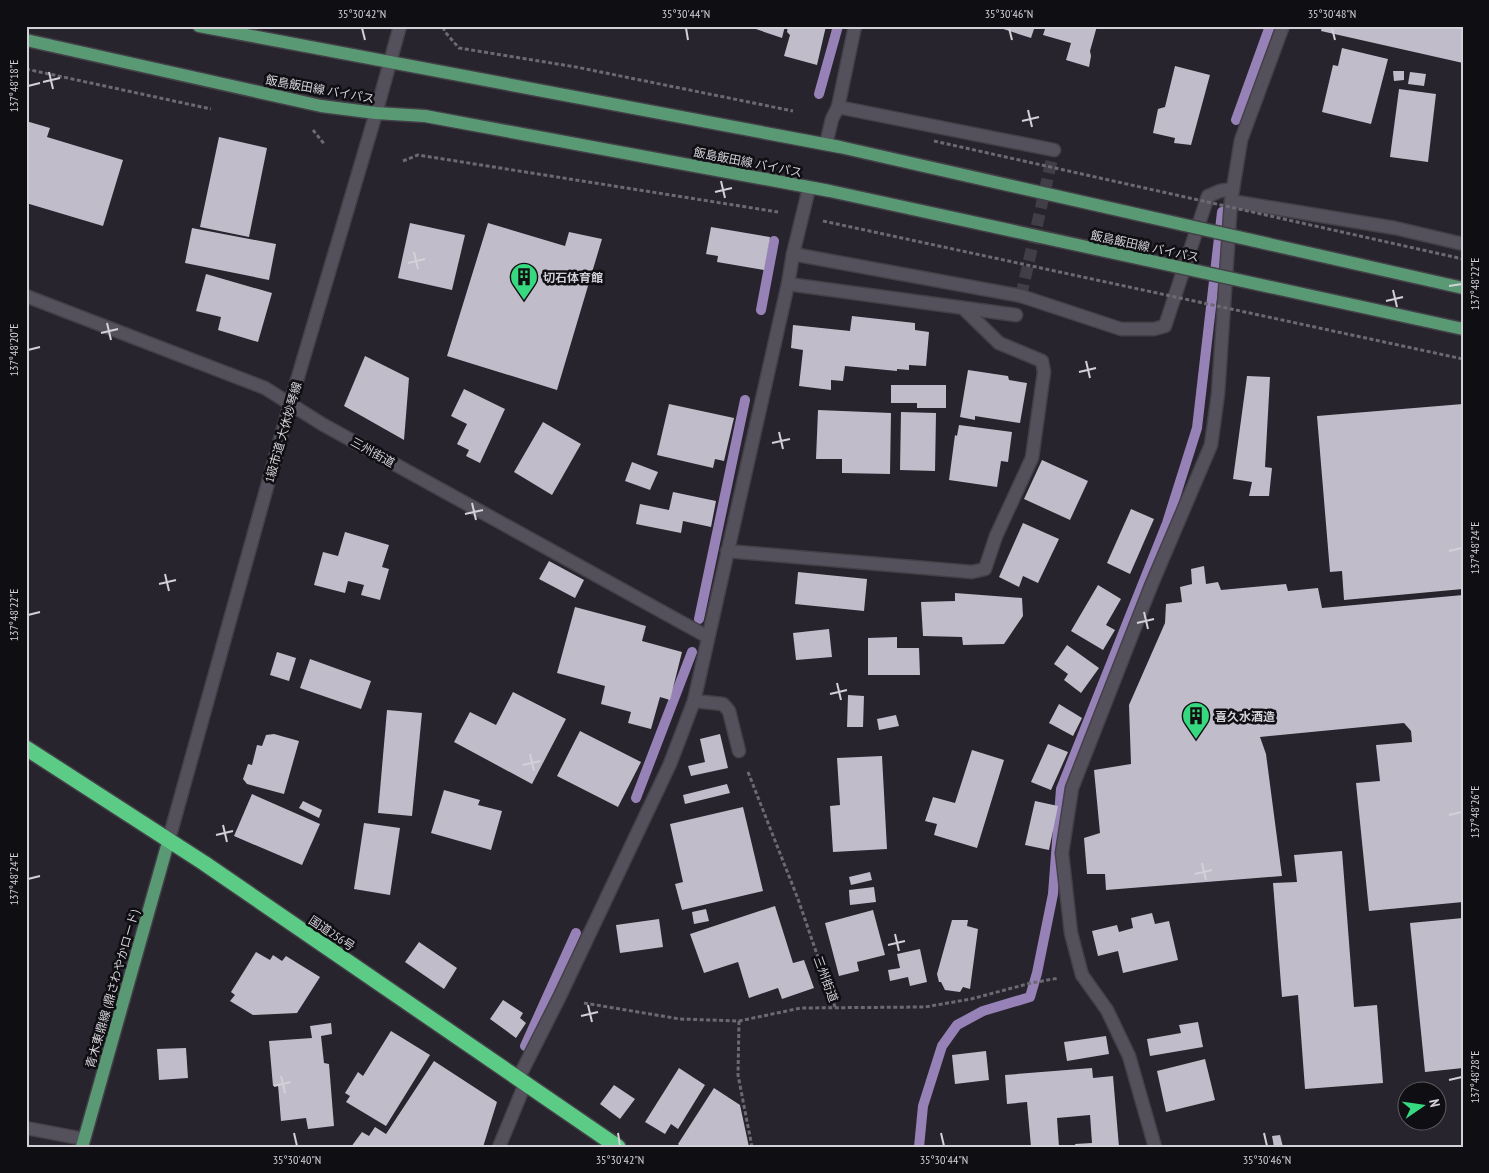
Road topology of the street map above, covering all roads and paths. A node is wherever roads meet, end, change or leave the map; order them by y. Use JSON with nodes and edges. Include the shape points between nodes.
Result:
{"nodes":[{"id":1,"x":200,"y":26,"type":"edge"},
{"id":2,"x":400,"y":26,"type":"edge"},
{"id":3,"x":855,"y":26,"type":"edge"},
{"id":4,"x":1283,"y":26,"type":"edge"},
{"id":5,"x":443,"y":27,"type":"edge"},
{"id":6,"x":26,"y":40,"type":"edge"},
{"id":7,"x":389,"y":63,"type":"junction"},
{"id":8,"x":26,"y":69,"type":"edge"},
{"id":9,"x":838,"y":107,"type":"junction"},
{"id":10,"x":218,"y":110,"type":"dead end"},
{"id":11,"x":376,"y":113,"type":"junction"},
{"id":12,"x":832,"y":119,"type":"junction"},
{"id":13,"x":304,"y":128,"type":"dead end"},
{"id":14,"x":928,"y":140,"type":"dead end"},
{"id":15,"x":826,"y":144,"type":"junction"},
{"id":16,"x":325,"y":145,"type":"dead end"},
{"id":17,"x":1054,"y":150,"type":"dead end"},
{"id":18,"x":403,"y":161,"type":"dead end"},
{"id":19,"x":809,"y":188,"type":"junction"},
{"id":20,"x":1232,"y":195,"type":"junction"},
{"id":21,"x":803,"y":216,"type":"junction"},
{"id":22,"x":1463,"y":244,"type":"edge"},
{"id":23,"x":793,"y":254,"type":"junction"},
{"id":24,"x":1463,"y":259,"type":"edge"},
{"id":25,"x":788,"y":284,"type":"junction"},
{"id":26,"x":1463,"y":288,"type":"edge"},
{"id":27,"x":26,"y":296,"type":"edge"},
{"id":28,"x":963,"y":308,"type":"junction"},
{"id":29,"x":1016,"y":315,"type":"dead end"},
{"id":30,"x":1463,"y":329,"type":"edge"},
{"id":31,"x":1463,"y":359,"type":"edge"},
{"id":32,"x":290,"y":404,"type":"junction"},
{"id":33,"x":727,"y":551,"type":"junction"},
{"id":34,"x":708,"y":638,"type":"junction"},
{"id":35,"x":694,"y":700,"type":"junction"},
{"id":36,"x":26,"y":748,"type":"edge"},
{"id":37,"x":740,"y":750,"type":"joint"},
{"id":38,"x":169,"y":839,"type":"junction"},
{"id":39,"x":1048,"y":980,"type":"dead end"},
{"id":40,"x":559,"y":998,"type":"junction"},
{"id":41,"x":835,"y":1007,"type":"junction"},
{"id":42,"x":739,"y":1022,"type":"junction"},
{"id":43,"x":522,"y":1081,"type":"junction"},
{"id":44,"x":26,"y":1128,"type":"edge"},
{"id":45,"x":83,"y":1143,"type":"edge"},
{"id":46,"x":499,"y":1147,"type":"edge"},
{"id":47,"x":618,"y":1147,"type":"edge"},
{"id":48,"x":752,"y":1147,"type":"edge"},
{"id":49,"x":1155,"y":1147,"type":"edge"}],
"edges":[{"from":1,"to":7,"type":"main road"},
{"from":2,"to":7,"type":"street","name":"1級市道 大休妙琴線"},
{"from":3,"to":9,"type":"street"},
{"from":4,"to":20,"type":"street","via":[[1241,140]]},
{"from":5,"to":12,"type":"path","via":[[459,48],[576,67]]},
{"from":6,"to":11,"type":"main road","name":"飯島飯田線 バイパス","via":[[321,106]]},
{"from":7,"to":11,"type":"street","name":"1級市道 大休妙琴線"},
{"from":7,"to":15,"type":"main road"},
{"from":8,"to":10,"type":"path"},
{"from":9,"to":12,"type":"street"},
{"from":9,"to":17,"type":"street"},
{"from":11,"to":19,"type":"main road","name":"飯島飯田線 バイパス","via":[[425,116]]},
{"from":11,"to":32,"type":"street","name":"1級市道 大休妙琴線"},
{"from":12,"to":15,"type":"street"},
{"from":13,"to":16,"type":"path","via":[[313,130]]},
{"from":14,"to":24,"type":"path","bridge":true},
{"from":15,"to":26,"type":"main road","bridge":true},
{"from":18,"to":21,"type":"path","via":[[418,155]]},
{"from":19,"to":21,"type":"street"},
{"from":19,"to":30,"type":"main road","name":"飯島飯田線 バイパス","bridge":true},
{"from":20,"to":22,"type":"street"},
{"from":20,"to":23,"type":"street","via":[[1220,191],[1208,196],[1165,326],[1154,329],[1121,329],[1021,296]]},
{"from":20,"to":49,"type":"street","via":[[1218,394],[1211,445],[1151,586],[1072,788],[1062,852],[1071,933],[1082,974],[1107,1010],[1129,1056]]},
{"from":21,"to":23,"type":"street"},
{"from":21,"to":31,"type":"path","bridge":true},
{"from":23,"to":25,"type":"street"},
{"from":25,"to":28,"type":"street"},
{"from":25,"to":33,"type":"street"},
{"from":27,"to":32,"type":"street","name":"三州街道","via":[[265,388]]},
{"from":28,"to":29,"type":"street"},
{"from":28,"to":33,"type":"street","via":[[999,343],[1042,361],[1044,372],[1032,458],[996,536],[985,569],[972,572]]},
{"from":32,"to":34,"type":"street","name":"三州街道"},
{"from":32,"to":38,"type":"street","name":"1級市道 大休妙琴線"},
{"from":33,"to":34,"type":"street"},
{"from":34,"to":35,"type":"street"},
{"from":35,"to":37,"type":"street","via":[[723,704],[729,711]]},
{"from":35,"to":40,"type":"street","via":[[670,764]]},
{"from":36,"to":38,"type":"highway","name":"国道256号"},
{"from":37,"to":41,"type":"path","name":"三州街道","via":[[798,899]]},
{"from":38,"to":43,"type":"highway","name":"国道256号"},
{"from":38,"to":45,"type":"main road","name":"青木東鼎線 (鼎さわやかロード)"},
{"from":39,"to":41,"type":"path","name":"三州街道","via":[[925,1008]]},
{"from":40,"to":42,"type":"path","via":[[680,1019]]},
{"from":40,"to":43,"type":"street"},
{"from":41,"to":42,"type":"path","via":[[801,1008]]},
{"from":42,"to":48,"type":"path","via":[[738,1075]]},
{"from":43,"to":46,"type":"street"},
{"from":43,"to":47,"type":"highway","name":"国道256号"},
{"from":44,"to":45,"type":"street"}]}
